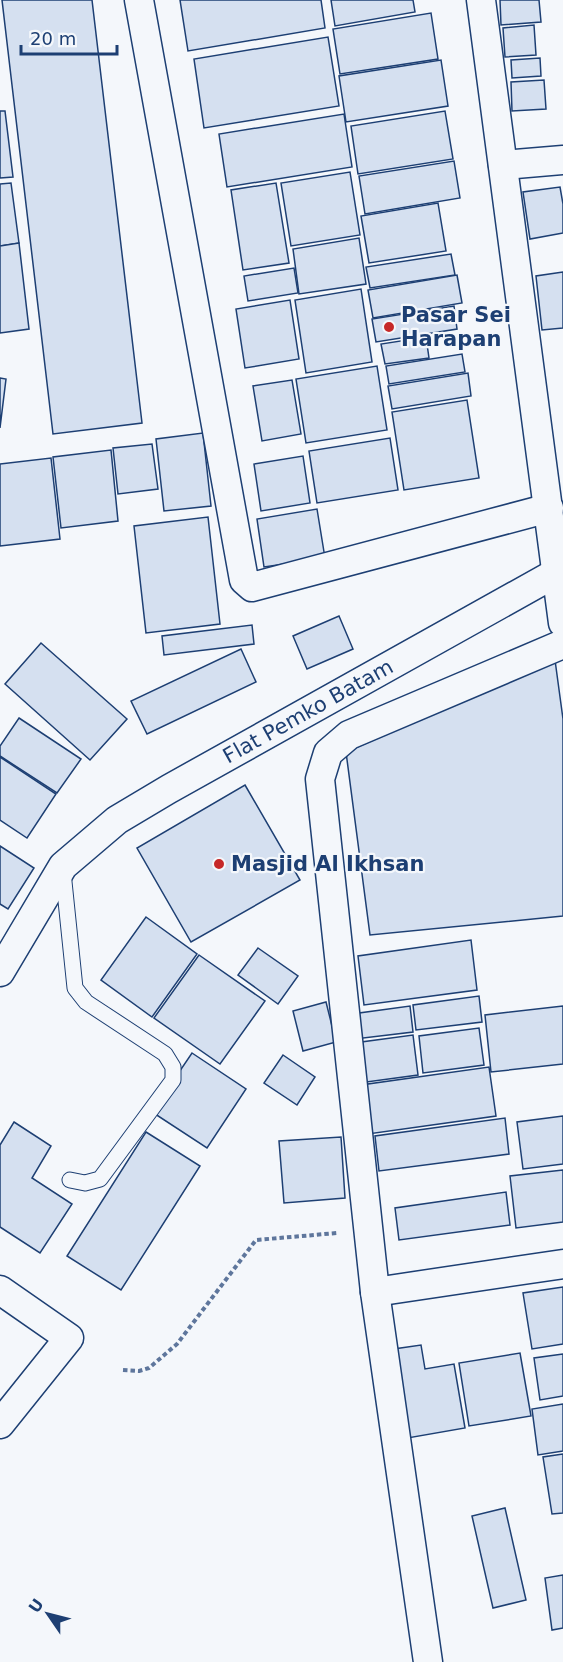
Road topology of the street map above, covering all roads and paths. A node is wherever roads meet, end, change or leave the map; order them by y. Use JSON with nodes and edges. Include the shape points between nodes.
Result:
{"nodes":[{"id":1,"x":140,"y":0,"type":"edge"},
{"id":2,"x":481,"y":0,"type":"edge"},
{"id":3,"x":563,"y":160,"type":"edge"},
{"id":4,"x":503,"y":165,"type":"junction"},
{"id":5,"x":549,"y":508,"type":"junction"},
{"id":6,"x":560,"y":571,"type":"edge"},
{"id":7,"x":563,"y":623,"type":"edge"},
{"id":8,"x":563,"y":644,"type":"edge"},
{"id":9,"x":63,"y":866,"type":"junction"},
{"id":10,"x":0,"y":972,"type":"edge"},
{"id":11,"x":69,"y":1180,"type":"dead end"},
{"id":12,"x":368,"y":1230,"type":"junction"},
{"id":13,"x":563,"y":1264,"type":"edge"},
{"id":14,"x":0,"y":1290,"type":"edge"},
{"id":15,"x":375,"y":1292,"type":"junction"},
{"id":16,"x":123,"y":1370,"type":"dead end"},
{"id":17,"x":0,"y":1425,"type":"edge"},
{"id":18,"x":428,"y":1662,"type":"edge"}],
"edges":[{"from":1,"to":5,"type":"street","via":[[244,580],[252,587]]},
{"from":2,"to":4,"type":"street"},
{"from":3,"to":4,"type":"street"},
{"from":4,"to":5,"type":"street"},
{"from":5,"to":6,"type":"street"},
{"from":6,"to":7,"type":"street"},
{"from":6,"to":9,"type":"street","name":"Flat Pemko Batam","via":[[169,789],[117,820]]},
{"from":8,"to":12,"type":"street","via":[[349,735],[328,753],[320,779]]},
{"from":9,"to":10,"type":"street","name":"Flat Pemko Batam"},
{"from":9,"to":11,"type":"lane","via":[[75,988],[86,1002],[165,1054],[173,1067],[172,1080],[100,1179],[85,1184]]},
{"from":12,"to":15,"type":"street"},
{"from":12,"to":16,"type":"path","via":[[256,1240],[177,1344],[149,1368]]},
{"from":13,"to":15,"type":"street"},
{"from":14,"to":17,"type":"street","via":[[69,1338]]},
{"from":15,"to":18,"type":"street"}]}
